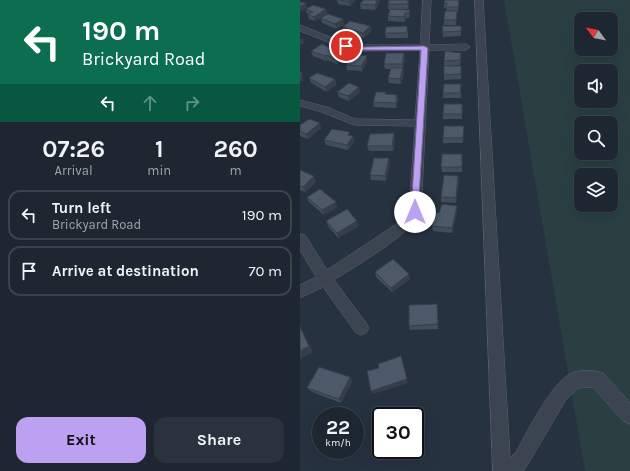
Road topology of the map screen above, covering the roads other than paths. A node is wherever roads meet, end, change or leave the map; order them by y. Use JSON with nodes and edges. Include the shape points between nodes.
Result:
{"nodes":[{"id":1,"x":427,"y":0,"type":"edge"},
{"id":2,"x":479,"y":0,"type":"edge"},
{"id":3,"x":300,"y":28,"type":"edge"},
{"id":4,"x":466,"y":47,"type":"dead end"},
{"id":5,"x":424,"y":48,"type":"junction"},
{"id":6,"x":300,"y":103,"type":"edge"},
{"id":7,"x":419,"y":123,"type":"junction"},
{"id":8,"x":300,"y":239,"type":"edge"},
{"id":9,"x":325,"y":279,"type":"junction"},
{"id":10,"x":300,"y":292,"type":"edge"},
{"id":11,"x":361,"y":328,"type":"dead end"},
{"id":12,"x":630,"y":416,"type":"edge"},
{"id":13,"x":502,"y":471,"type":"edge"},
{"id":14,"x":511,"y":471,"type":"edge"}],
"edges":[{"from":1,"to":5,"type":"street"},
{"from":2,"to":13,"type":"street"},
{"from":3,"to":5,"type":"street","via":[[346,46]]},
{"from":4,"to":5,"type":"street"},
{"from":5,"to":7,"type":"street"},
{"from":6,"to":7,"type":"street","via":[[354,122]]},
{"from":7,"to":9,"type":"street","via":[[415,212],[400,229]]},
{"from":8,"to":9,"type":"street"},
{"from":9,"to":10,"type":"street"},
{"from":9,"to":11,"type":"street"},
{"from":12,"to":14,"type":"street","via":[[597,379],[574,380],[559,395],[522,458]]}]}
